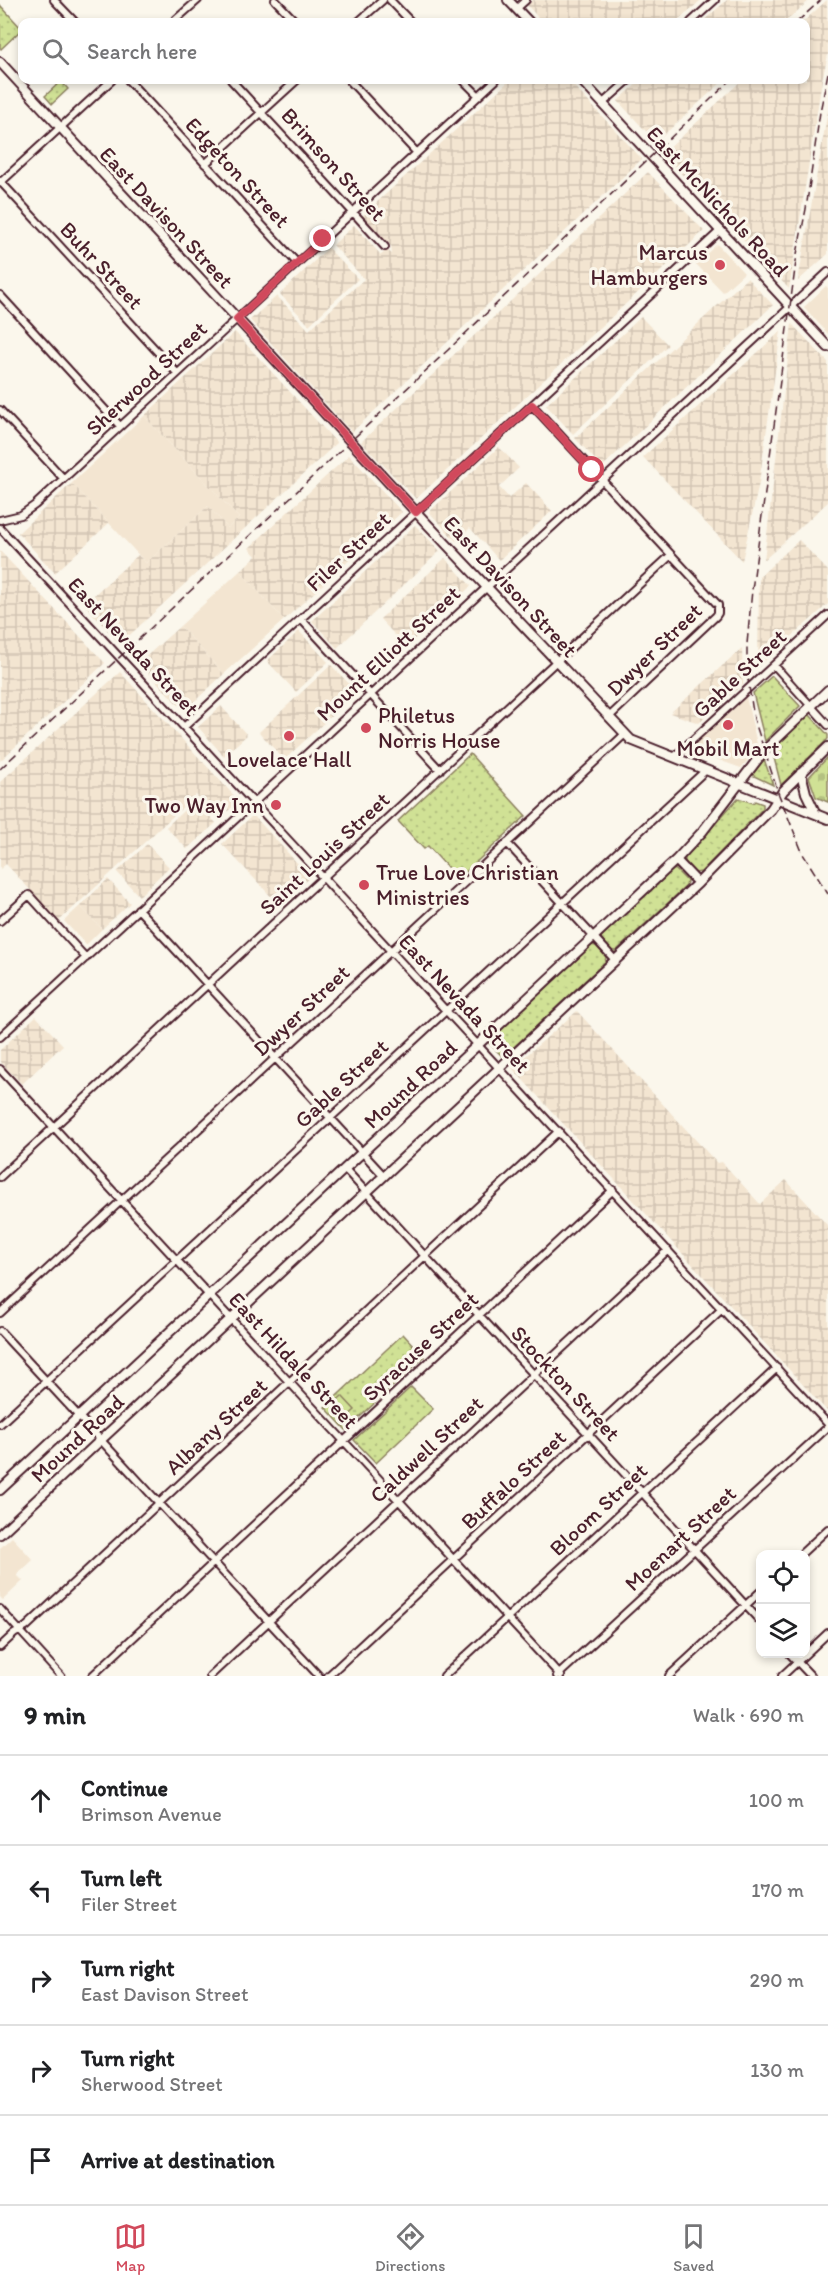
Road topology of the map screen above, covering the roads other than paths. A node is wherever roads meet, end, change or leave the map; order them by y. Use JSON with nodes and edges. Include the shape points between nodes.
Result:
{"nodes":[{"id":1,"x":54,"y":0,"type":"edge"},
{"id":2,"x":198,"y":0,"type":"edge"},
{"id":3,"x":275,"y":0,"type":"edge"},
{"id":4,"x":382,"y":0,"type":"edge"},
{"id":5,"x":390,"y":0,"type":"edge"},
{"id":6,"x":508,"y":0,"type":"edge"},
{"id":7,"x":526,"y":0,"type":"edge"},
{"id":8,"x":715,"y":0,"type":"edge"},
{"id":9,"x":516,"y":9,"type":"junction"},
{"id":10,"x":71,"y":18,"type":"edge"},
{"id":11,"x":180,"y":18,"type":"edge"},
{"id":12,"x":292,"y":18,"type":"edge"},
{"id":13,"x":362,"y":18,"type":"edge"},
{"id":14,"x":407,"y":18,"type":"edge"},
{"id":15,"x":525,"y":18,"type":"edge"},
{"id":16,"x":695,"y":18,"type":"edge"},
{"id":17,"x":0,"y":62,"type":"edge"},
{"id":18,"x":18,"y":82,"type":"edge"},
{"id":19,"x":20,"y":84,"type":"edge"},
{"id":20,"x":108,"y":84,"type":"edge"},
{"id":21,"x":132,"y":84,"type":"edge"},
{"id":22,"x":235,"y":84,"type":"edge"},
{"id":23,"x":292,"y":84,"type":"edge"},
{"id":24,"x":353,"y":84,"type":"edge"},
{"id":25,"x":468,"y":84,"type":"edge"},
{"id":26,"x":492,"y":84,"type":"edge"},
{"id":27,"x":585,"y":84,"type":"edge"},
{"id":28,"x":624,"y":84,"type":"edge"},
{"id":29,"x":478,"y":96,"type":"junction"},
{"id":30,"x":603,"y":103,"type":"junction"},
{"id":31,"x":261,"y":112,"type":"junction"},
{"id":32,"x":60,"y":127,"type":"junction"},
{"id":33,"x":417,"y":153,"type":"junction"},
{"id":34,"x":206,"y":164,"type":"junction"},
{"id":35,"x":0,"y":182,"type":"edge"},
{"id":36,"x":353,"y":212,"type":"junction"},
{"id":37,"x":721,"y":230,"type":"junction"},
{"id":38,"x":385,"y":247,"type":"dead end"},
{"id":39,"x":297,"y":263,"type":"junction"},
{"id":40,"x":828,"y":272,"type":"edge"},
{"id":41,"x":0,"y":295,"type":"edge"},
{"id":42,"x":790,"y":306,"type":"junction"},
{"id":43,"x":237,"y":319,"type":"junction"},
{"id":44,"x":828,"y":347,"type":"edge"},
{"id":45,"x":177,"y":373,"type":"junction"},
{"id":46,"x":532,"y":405,"type":"junction"},
{"id":47,"x":0,"y":410,"type":"edge"},
{"id":48,"x":120,"y":426,"type":"junction"},
{"id":49,"x":63,"y":478,"type":"junction"},
{"id":50,"x":602,"y":480,"type":"junction"},
{"id":51,"x":416,"y":512,"type":"junction"},
{"id":52,"x":0,"y":520,"type":"edge"},
{"id":53,"x":0,"y":528,"type":"edge"},
{"id":54,"x":672,"y":555,"type":"junction"},
{"id":55,"x":487,"y":586,"type":"junction"},
{"id":56,"x":828,"y":615,"type":"edge"},
{"id":57,"x":301,"y":619,"type":"junction"},
{"id":58,"x":557,"y":661,"type":"junction"},
{"id":59,"x":774,"y":665,"type":"junction"},
{"id":60,"x":828,"y":690,"type":"edge"},
{"id":61,"x":370,"y":695,"type":"junction"},
{"id":62,"x":811,"y":706,"type":"junction"},
{"id":63,"x":609,"y":717,"type":"junction"},
{"id":64,"x":828,"y":725,"type":"edge"},
{"id":65,"x":184,"y":727,"type":"junction"},
{"id":66,"x":626,"y":734,"type":"junction"},
{"id":67,"x":828,"y":747,"type":"edge"},
{"id":68,"x":674,"y":757,"type":"junction"},
{"id":69,"x":440,"y":770,"type":"junction"},
{"id":70,"x":706,"y":770,"type":"junction"},
{"id":71,"x":801,"y":773,"type":"junction"},
{"id":72,"x":739,"y":784,"type":"junction"},
{"id":73,"x":776,"y":800,"type":"junction"},
{"id":74,"x":254,"y":802,"type":"junction"},
{"id":75,"x":816,"y":814,"type":"junction"},
{"id":76,"x":828,"y":819,"type":"edge"},
{"id":77,"x":507,"y":843,"type":"junction"},
{"id":78,"x":676,"y":860,"type":"junction"},
{"id":79,"x":324,"y":877,"type":"junction"},
{"id":80,"x":698,"y":883,"type":"junction"},
{"id":81,"x":562,"y":903,"type":"junction"},
{"id":82,"x":138,"y":909,"type":"junction"},
{"id":83,"x":0,"y":921,"type":"edge"},
{"id":84,"x":594,"y":938,"type":"junction"},
{"id":85,"x":392,"y":951,"type":"junction"},
{"id":86,"x":86,"y":958,"type":"junction"},
{"id":87,"x":615,"y":960,"type":"junction"},
{"id":88,"x":208,"y":985,"type":"junction"},
{"id":89,"x":446,"y":1010,"type":"junction"},
{"id":90,"x":0,"y":1037,"type":"edge"},
{"id":91,"x":479,"y":1045,"type":"junction"},
{"id":92,"x":275,"y":1058,"type":"junction"},
{"id":93,"x":501,"y":1068,"type":"junction"},
{"id":94,"x":0,"y":1069,"type":"edge"},
{"id":95,"x":331,"y":1118,"type":"junction"},
{"id":96,"x":54,"y":1127,"type":"junction"},
{"id":97,"x":559,"y":1131,"type":"junction"},
{"id":98,"x":363,"y":1152,"type":"junction"},
{"id":99,"x":345,"y":1169,"type":"junction"},
{"id":100,"x":384,"y":1176,"type":"junction"},
{"id":101,"x":0,"y":1177,"type":"edge"},
{"id":102,"x":613,"y":1190,"type":"junction"},
{"id":103,"x":367,"y":1192,"type":"junction"},
{"id":104,"x":122,"y":1200,"type":"junction"},
{"id":105,"x":668,"y":1250,"type":"junction"},
{"id":106,"x":425,"y":1256,"type":"junction"},
{"id":107,"x":177,"y":1260,"type":"junction"},
{"id":108,"x":210,"y":1295,"type":"junction"},
{"id":109,"x":722,"y":1309,"type":"junction"},
{"id":110,"x":0,"y":1313,"type":"edge"},
{"id":111,"x":479,"y":1315,"type":"junction"},
{"id":112,"x":232,"y":1319,"type":"junction"},
{"id":113,"x":0,"y":1331,"type":"edge"},
{"id":114,"x":777,"y":1368,"type":"junction"},
{"id":115,"x":533,"y":1374,"type":"junction"},
{"id":116,"x":46,"y":1381,"type":"junction"},
{"id":117,"x":290,"y":1382,"type":"junction"},
{"id":118,"x":79,"y":1417,"type":"junction"},
{"id":119,"x":0,"y":1424,"type":"edge"},
{"id":120,"x":828,"y":1426,"type":"edge"},
{"id":121,"x":588,"y":1433,"type":"junction"},
{"id":122,"x":101,"y":1440,"type":"junction"},
{"id":123,"x":344,"y":1441,"type":"junction"},
{"id":124,"x":0,"y":1490,"type":"edge"},
{"id":125,"x":642,"y":1493,"type":"junction"},
{"id":126,"x":399,"y":1500,"type":"junction"},
{"id":127,"x":160,"y":1503,"type":"junction"},
{"id":128,"x":828,"y":1529,"type":"edge"},
{"id":129,"x":0,"y":1534,"type":"edge"},
{"id":130,"x":694,"y":1549,"type":"junction"},
{"id":131,"x":805,"y":1550,"type":"edge"},
{"id":132,"x":453,"y":1559,"type":"junction"},
{"id":133,"x":214,"y":1562,"type":"junction"},
{"id":134,"x":756,"y":1596,"type":"edge"},
{"id":135,"x":746,"y":1605,"type":"junction"},
{"id":136,"x":0,"y":1609,"type":"edge"},
{"id":137,"x":756,"y":1616,"type":"edge"},
{"id":138,"x":507,"y":1618,"type":"junction"},
{"id":139,"x":269,"y":1621,"type":"junction"},
{"id":140,"x":20,"y":1631,"type":"junction"},
{"id":141,"x":828,"y":1633,"type":"edge"},
{"id":142,"x":0,"y":1647,"type":"edge"},
{"id":143,"x":794,"y":1658,"type":"edge"},
{"id":144,"x":798,"y":1662,"type":"junction"},
{"id":145,"x":559,"y":1675,"type":"edge"},
{"id":146,"x":61,"y":1676,"type":"edge"},
{"id":147,"x":92,"y":1676,"type":"edge"},
{"id":148,"x":210,"y":1676,"type":"edge"},
{"id":149,"x":319,"y":1676,"type":"edge"},
{"id":150,"x":328,"y":1676,"type":"edge"},
{"id":151,"x":444,"y":1676,"type":"edge"},
{"id":152,"x":669,"y":1676,"type":"edge"},
{"id":153,"x":782,"y":1676,"type":"edge"},
{"id":154,"x":811,"y":1676,"type":"edge"}],
"edges":[{"from":1,"to":10,"type":"street"},
{"from":2,"to":11,"type":"street"},
{"from":3,"to":12,"type":"street"},
{"from":4,"to":13,"type":"street"},
{"from":5,"to":14,"type":"street"},
{"from":6,"to":9,"type":"main road"},
{"from":7,"to":9,"type":"street"},
{"from":8,"to":16,"type":"street"},
{"from":9,"to":15,"type":"main road"},
{"from":17,"to":18,"type":"main road","name":"East Davison Street"},
{"from":19,"to":32,"type":"main road","name":"East Davison Street"},
{"from":20,"to":32,"type":"street"},
{"from":21,"to":34,"type":"street","name":"Edgeton Street"},
{"from":22,"to":31,"type":"street","name":"Brimson Street"},
{"from":23,"to":31,"type":"street"},
{"from":24,"to":33,"type":"street"},
{"from":25,"to":29,"type":"street"},
{"from":26,"to":29,"type":"street","name":"Sherwood Street"},
{"from":27,"to":30,"type":"main road","name":"East McNichols Road"},
{"from":28,"to":30,"type":"street"},
{"from":29,"to":33,"type":"street","name":"Sherwood Street"},
{"from":30,"to":37,"type":"main road","name":"East McNichols Road"},
{"from":31,"to":34,"type":"street"},
{"from":31,"to":36,"type":"street","name":"Brimson Street"},
{"from":32,"to":35,"type":"street"},
{"from":32,"to":43,"type":"main road","name":"East Davison Street"},
{"from":33,"to":36,"type":"street","name":"Sherwood Street"},
{"from":34,"to":39,"type":"street","name":"Edgeton Street"},
{"from":35,"to":45,"type":"street","name":"Buhr Street"},
{"from":36,"to":38,"type":"street","name":"Brimson Street"},
{"from":36,"to":39,"type":"street","name":"Sherwood Street"},
{"from":37,"to":42,"type":"main road","name":"East McNichols Road"},
{"from":37,"to":46,"type":"street","name":"Filer Street"},
{"from":39,"to":43,"type":"street","name":"Sherwood Street"},
{"from":40,"to":42,"type":"street","name":"Mount Elliott Street"},
{"from":41,"to":48,"type":"street"},
{"from":42,"to":44,"type":"main road","name":"East McNichols Road"},
{"from":42,"to":50,"type":"street","name":"Mount Elliott Street"},
{"from":43,"to":45,"type":"street","name":"Sherwood Street"},
{"from":43,"to":51,"type":"main road","name":"East Davison Street"},
{"from":45,"to":48,"type":"street","name":"Sherwood Street"},
{"from":46,"to":50,"type":"street"},
{"from":46,"to":51,"type":"street","name":"Filer Street"},
{"from":47,"to":49,"type":"street"},
{"from":48,"to":49,"type":"street","name":"Sherwood Street"},
{"from":49,"to":52,"type":"street","name":"Sherwood Street","via":[[28,511]]},
{"from":50,"to":54,"type":"street"},
{"from":50,"to":55,"type":"street","name":"Mount Elliott Street"},
{"from":51,"to":55,"type":"main road","name":"East Davison Street"},
{"from":51,"to":57,"type":"street","name":"Filer Street"},
{"from":53,"to":65,"type":"street","name":"East Nevada Street"},
{"from":54,"to":58,"type":"street","name":"Saint Louis Street"},
{"from":54,"to":63,"type":"street","name":"Dwyer Street","via":[[718,605],[718,613]]},
{"from":55,"to":58,"type":"main road","name":"East Davison Street"},
{"from":55,"to":61,"type":"street","name":"Mount Elliott Street"},
{"from":56,"to":59,"type":"street","name":"Gable Street"},
{"from":57,"to":61,"type":"street"},
{"from":57,"to":65,"type":"street","name":"Filer Street"},
{"from":58,"to":63,"type":"main road","name":"East Davison Street"},
{"from":58,"to":69,"type":"street","name":"Saint Louis Street"},
{"from":59,"to":62,"type":"street"},
{"from":59,"to":68,"type":"street","name":"Gable Street"},
{"from":60,"to":62,"type":"main road","name":"Mound Road"},
{"from":61,"to":69,"type":"street"},
{"from":61,"to":74,"type":"street","name":"Mount Elliott Street"},
{"from":62,"to":64,"type":"street"},
{"from":62,"to":72,"type":"main road","name":"Mound Road","via":[[764,751]]},
{"from":63,"to":66,"type":"main road","name":"East Davison Street"},
{"from":65,"to":74,"type":"street","name":"East Nevada Street"},
{"from":66,"to":68,"type":"main road","name":"East Davison Street"},
{"from":66,"to":77,"type":"street","name":"Dwyer Street"},
{"from":67,"to":71,"type":"main road","name":"Mound Road"},
{"from":68,"to":70,"type":"main road","name":"East Davison Street"},
{"from":69,"to":79,"type":"street","name":"Saint Louis Street"},
{"from":70,"to":72,"type":"main road","name":"East Davison Street"},
{"from":70,"to":81,"type":"street","name":"Gable Street"},
{"from":71,"to":73,"type":"main road","name":"Mound Road"},
{"from":71,"to":75,"type":"main road"},
{"from":72,"to":73,"type":"main road","name":"East Davison Street"},
{"from":72,"to":78,"type":"main road","name":"Mound Road"},
{"from":73,"to":75,"type":"main road","name":"East Davison Street"},
{"from":73,"to":80,"type":"main road","name":"Mound Road"},
{"from":74,"to":79,"type":"street","name":"East Nevada Street"},
{"from":74,"to":82,"type":"street","name":"Mount Elliott Street"},
{"from":75,"to":76,"type":"main road","name":"East Davison Street"},
{"from":77,"to":81,"type":"street"},
{"from":77,"to":85,"type":"street","name":"Dwyer Street"},
{"from":78,"to":80,"type":"main road"},
{"from":78,"to":84,"type":"main road","name":"Mound Road"},
{"from":79,"to":85,"type":"street","name":"East Nevada Street"},
{"from":79,"to":88,"type":"street","name":"Saint Louis Street"},
{"from":80,"to":87,"type":"main road","name":"Mound Road"},
{"from":81,"to":84,"type":"street"},
{"from":81,"to":89,"type":"street","name":"Gable Street"},
{"from":82,"to":86,"type":"street","name":"Mount Elliott Street"},
{"from":82,"to":88,"type":"street"},
{"from":83,"to":86,"type":"street","via":[[29,895]]},
{"from":84,"to":87,"type":"street"},
{"from":84,"to":91,"type":"main road","name":"Mound Road"},
{"from":85,"to":89,"type":"street","name":"East Nevada Street"},
{"from":85,"to":92,"type":"street","name":"Dwyer Street"},
{"from":86,"to":90,"type":"street","name":"Mount Elliott Street"},
{"from":87,"to":93,"type":"main road","name":"Mound Road"},
{"from":88,"to":92,"type":"street"},
{"from":88,"to":96,"type":"street","name":"Saint Louis Street"},
{"from":89,"to":91,"type":"street","name":"East Nevada Street"},
{"from":89,"to":95,"type":"street","name":"Gable Street"},
{"from":91,"to":93,"type":"street","name":"East Nevada Street"},
{"from":91,"to":98,"type":"main road","name":"Mound Road"},
{"from":92,"to":95,"type":"street"},
{"from":92,"to":104,"type":"street","name":"Dwyer Street"},
{"from":93,"to":97,"type":"street","name":"East Nevada Street"},
{"from":93,"to":100,"type":"main road","name":"Mound Road"},
{"from":94,"to":96,"type":"street","name":"East Hildale Street"},
{"from":95,"to":98,"type":"street"},
{"from":95,"to":107,"type":"street","name":"Gable Street"},
{"from":96,"to":101,"type":"street","name":"Saint Louis Street"},
{"from":96,"to":104,"type":"street","name":"East Hildale Street"},
{"from":97,"to":102,"type":"street","name":"East Nevada Street"},
{"from":97,"to":106,"type":"street","name":"Albany Street"},
{"from":98,"to":99,"type":"main road","name":"Mound Road"},
{"from":98,"to":100,"type":"street"},
{"from":99,"to":103,"type":"street","name":"Stockton Street"},
{"from":99,"to":108,"type":"main road","name":"Mound Road"},
{"from":100,"to":103,"type":"main road","name":"Mound Road"},
{"from":102,"to":105,"type":"street","name":"East Nevada Street"},
{"from":102,"to":111,"type":"street","name":"Syracuse Street"},
{"from":103,"to":106,"type":"street","name":"Stockton Street"},
{"from":103,"to":112,"type":"main road","name":"Mound Road"},
{"from":104,"to":107,"type":"street","name":"East Hildale Street"},
{"from":104,"to":110,"type":"street","name":"Dwyer Street"},
{"from":105,"to":109,"type":"street","name":"East Nevada Street"},
{"from":105,"to":115,"type":"street","name":"Caldwell Street"},
{"from":106,"to":111,"type":"street","name":"Stockton Street"},
{"from":106,"to":117,"type":"street","name":"Albany Street"},
{"from":107,"to":108,"type":"street","name":"East Hildale Street"},
{"from":107,"to":116,"type":"street","name":"Gable Street"},
{"from":108,"to":112,"type":"street","name":"East Hildale Street"},
{"from":108,"to":118,"type":"main road","name":"Mound Road"},
{"from":109,"to":114,"type":"street","name":"East Nevada Street"},
{"from":109,"to":121,"type":"street","name":"Buffalo Street"},
{"from":111,"to":115,"type":"street","name":"Stockton Street"},
{"from":111,"to":123,"type":"street","name":"Syracuse Street"},
{"from":112,"to":117,"type":"street","name":"East Hildale Street"},
{"from":112,"to":122,"type":"main road","name":"Mound Road"},
{"from":113,"to":116,"type":"street"},
{"from":114,"to":120,"type":"street","name":"East Nevada Street"},
{"from":114,"to":125,"type":"street","name":"Bloom Street"},
{"from":115,"to":121,"type":"street","name":"Stockton Street"},
{"from":115,"to":126,"type":"street","name":"Caldwell Street"},
{"from":116,"to":118,"type":"street"},
{"from":116,"to":119,"type":"street","name":"Gable Street"},
{"from":117,"to":123,"type":"street","name":"East Hildale Street"},
{"from":117,"to":127,"type":"street","name":"Albany Street"},
{"from":118,"to":122,"type":"street"},
{"from":118,"to":124,"type":"main road","name":"Mound Road"},
{"from":120,"to":130,"type":"street","name":"Moenart Street"},
{"from":121,"to":125,"type":"street","name":"Stockton Street"},
{"from":121,"to":132,"type":"street","name":"Buffalo Street"},
{"from":122,"to":127,"type":"street"},
{"from":122,"to":129,"type":"main road","name":"Mound Road"},
{"from":123,"to":126,"type":"street","name":"East Hildale Street"},
{"from":123,"to":133,"type":"street","name":"Syracuse Street"},
{"from":125,"to":130,"type":"street","name":"Stockton Street"},
{"from":125,"to":138,"type":"street","name":"Bloom Street"},
{"from":126,"to":132,"type":"street","name":"East Hildale Street"},
{"from":126,"to":139,"type":"street","name":"Caldwell Street"},
{"from":127,"to":133,"type":"street"},
{"from":127,"to":140,"type":"street","name":"Albany Street"},
{"from":128,"to":131,"type":"street"},
{"from":130,"to":135,"type":"street","name":"Stockton Street"},
{"from":130,"to":145,"type":"street","name":"Moenart Street"},
{"from":132,"to":138,"type":"street","name":"East Hildale Street"},
{"from":132,"to":150,"type":"street","name":"Buffalo Street"},
{"from":133,"to":139,"type":"street"},
{"from":133,"to":147,"type":"street","name":"Syracuse Street"},
{"from":134,"to":135,"type":"street"},
{"from":135,"to":137,"type":"street","name":"Stockton Street"},
{"from":135,"to":152,"type":"street"},
{"from":136,"to":140,"type":"street"},
{"from":138,"to":145,"type":"street","name":"East Hildale Street"},
{"from":138,"to":151,"type":"street","name":"Bloom Street"},
{"from":139,"to":148,"type":"street","name":"Caldwell Street"},
{"from":139,"to":149,"type":"street"},
{"from":140,"to":142,"type":"street","name":"Albany Street"},
{"from":140,"to":146,"type":"street"},
{"from":141,"to":144,"type":"street"},
{"from":143,"to":144,"type":"street"},
{"from":144,"to":153,"type":"street"},
{"from":144,"to":154,"type":"street"}]}
